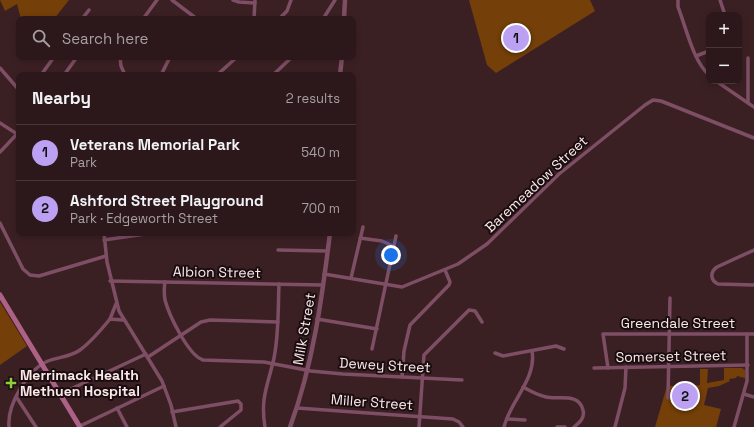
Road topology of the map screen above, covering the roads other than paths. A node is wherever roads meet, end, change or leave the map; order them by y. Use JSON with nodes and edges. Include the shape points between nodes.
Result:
{"nodes":[{"id":1,"x":157,"y":0,"type":"edge"},
{"id":2,"x":172,"y":0,"type":"edge"},
{"id":3,"x":232,"y":0,"type":"edge"},
{"id":4,"x":291,"y":0,"type":"edge"},
{"id":5,"x":335,"y":0,"type":"edge"},
{"id":6,"x":345,"y":0,"type":"edge"},
{"id":7,"x":678,"y":0,"type":"edge"},
{"id":8,"x":720,"y":0,"type":"edge"},
{"id":9,"x":255,"y":1,"type":"edge"},
{"id":10,"x":89,"y":10,"type":"dead end"},
{"id":11,"x":724,"y":12,"type":"edge"},
{"id":12,"x":84,"y":16,"type":"edge"},
{"id":13,"x":145,"y":16,"type":"edge"},
{"id":14,"x":193,"y":16,"type":"edge"},
{"id":15,"x":254,"y":16,"type":"edge"},
{"id":16,"x":283,"y":16,"type":"edge"},
{"id":17,"x":325,"y":16,"type":"edge"},
{"id":18,"x":344,"y":16,"type":"edge"},
{"id":19,"x":706,"y":53,"type":"edge"},
{"id":20,"x":696,"y":56,"type":"junction"},
{"id":21,"x":748,"y":58,"type":"dead end"},
{"id":22,"x":52,"y":60,"type":"edge"},
{"id":23,"x":75,"y":60,"type":"edge"},
{"id":24,"x":120,"y":60,"type":"edge"},
{"id":25,"x":169,"y":60,"type":"edge"},
{"id":26,"x":233,"y":60,"type":"edge"},
{"id":27,"x":289,"y":60,"type":"edge"},
{"id":28,"x":342,"y":60,"type":"edge"},
{"id":29,"x":0,"y":68,"type":"edge"},
{"id":30,"x":43,"y":72,"type":"edge"},
{"id":31,"x":66,"y":72,"type":"edge"},
{"id":32,"x":124,"y":72,"type":"edge"},
{"id":33,"x":163,"y":72,"type":"edge"},
{"id":34,"x":220,"y":72,"type":"edge"},
{"id":35,"x":276,"y":72,"type":"edge"},
{"id":36,"x":340,"y":72,"type":"edge"},
{"id":37,"x":706,"y":72,"type":"edge"},
{"id":38,"x":720,"y":84,"type":"edge"},
{"id":39,"x":16,"y":87,"type":"edge"},
{"id":40,"x":748,"y":103,"type":"junction"},
{"id":41,"x":754,"y":107,"type":"edge"},
{"id":42,"x":0,"y":123,"type":"edge"},
{"id":43,"x":16,"y":132,"type":"edge"},
{"id":44,"x":16,"y":135,"type":"edge"},
{"id":45,"x":754,"y":138,"type":"edge"},
{"id":46,"x":0,"y":152,"type":"edge"},
{"id":47,"x":0,"y":223,"type":"edge"},
{"id":48,"x":363,"y":227,"type":"dead end"},
{"id":49,"x":104,"y":236,"type":"edge"},
{"id":50,"x":131,"y":236,"type":"edge"},
{"id":51,"x":330,"y":236,"type":"edge"},
{"id":52,"x":396,"y":236,"type":"dead end"},
{"id":53,"x":360,"y":238,"type":"junction"},
{"id":54,"x":104,"y":240,"type":"junction"},
{"id":55,"x":393,"y":246,"type":"junction"},
{"id":56,"x":278,"y":250,"type":"dead end"},
{"id":57,"x":754,"y":250,"type":"edge"},
{"id":58,"x":328,"y":251,"type":"junction"},
{"id":59,"x":106,"y":256,"type":"junction"},
{"id":60,"x":445,"y":270,"type":"junction"},
{"id":61,"x":324,"y":274,"type":"junction"},
{"id":62,"x":351,"y":278,"type":"junction"},
{"id":63,"x":110,"y":281,"type":"junction"},
{"id":64,"x":165,"y":282,"type":"junction"},
{"id":65,"x":280,"y":284,"type":"junction"},
{"id":66,"x":386,"y":284,"type":"junction"},
{"id":67,"x":323,"y":285,"type":"junction"},
{"id":68,"x":754,"y":285,"type":"edge"},
{"id":69,"x":0,"y":295,"type":"edge"},
{"id":70,"x":670,"y":298,"type":"dead end"},
{"id":71,"x":116,"y":304,"type":"junction"},
{"id":72,"x":110,"y":319,"type":"junction"},
{"id":73,"x":317,"y":319,"type":"junction"},
{"id":74,"x":123,"y":320,"type":"junction"},
{"id":75,"x":278,"y":322,"type":"junction"},
{"id":76,"x":482,"y":322,"type":"dead end"},
{"id":77,"x":378,"y":329,"type":"junction"},
{"id":78,"x":670,"y":334,"type":"junction"},
{"id":79,"x":747,"y":334,"type":"junction"},
{"id":80,"x":754,"y":334,"type":"edge"},
{"id":81,"x":181,"y":335,"type":"junction"},
{"id":82,"x":372,"y":349,"type":"dead end"},
{"id":83,"x":564,"y":349,"type":"dead end"},
{"id":84,"x":532,"y":351,"type":"junction"},
{"id":85,"x":495,"y":353,"type":"dead end"},
{"id":86,"x":147,"y":355,"type":"junction"},
{"id":87,"x":272,"y":363,"type":"junction"},
{"id":88,"x":42,"y":365,"type":"junction"},
{"id":89,"x":748,"y":366,"type":"junction"},
{"id":90,"x":626,"y":367,"type":"junction"},
{"id":91,"x":669,"y":367,"type":"junction"},
{"id":92,"x":594,"y":368,"type":"dead end"},
{"id":93,"x":608,"y":368,"type":"junction"},
{"id":94,"x":308,"y":370,"type":"junction"},
{"id":95,"x":402,"y":377,"type":"junction"},
{"id":96,"x":422,"y":378,"type":"junction"},
{"id":97,"x":462,"y":380,"type":"dead end"},
{"id":98,"x":164,"y":386,"type":"junction"},
{"id":99,"x":523,"y":387,"type":"junction"},
{"id":100,"x":60,"y":394,"type":"junction"},
{"id":101,"x":744,"y":394,"type":"junction"},
{"id":102,"x":754,"y":397,"type":"edge"},
{"id":103,"x":17,"y":398,"type":"junction"},
{"id":104,"x":668,"y":398,"type":"dead end"},
{"id":105,"x":118,"y":408,"type":"junction"},
{"id":106,"x":297,"y":408,"type":"junction"},
{"id":107,"x":172,"y":412,"type":"junction"},
{"id":108,"x":419,"y":416,"type":"junction"},
{"id":109,"x":507,"y":419,"type":"junction"},
{"id":110,"x":525,"y":420,"type":"dead end"},
{"id":111,"x":80,"y":426,"type":"edge"},
{"id":112,"x":10,"y":427,"type":"edge"},
{"id":113,"x":36,"y":427,"type":"edge"},
{"id":114,"x":127,"y":427,"type":"edge"},
{"id":115,"x":176,"y":427,"type":"edge"},
{"id":116,"x":220,"y":427,"type":"edge"},
{"id":117,"x":265,"y":427,"type":"edge"},
{"id":118,"x":290,"y":427,"type":"edge"},
{"id":119,"x":419,"y":427,"type":"edge"},
{"id":120,"x":463,"y":427,"type":"edge"},
{"id":121,"x":504,"y":427,"type":"edge"},
{"id":122,"x":557,"y":427,"type":"edge"},
{"id":123,"x":565,"y":427,"type":"edge"},
{"id":124,"x":574,"y":427,"type":"edge"},
{"id":125,"x":615,"y":427,"type":"edge"},
{"id":126,"x":734,"y":427,"type":"edge"}],
"edges":[{"from":1,"to":13,"type":"street"},
{"from":2,"to":14,"type":"street"},
{"from":3,"to":9,"type":"street"},
{"from":4,"to":16,"type":"street"},
{"from":5,"to":17,"type":"street"},
{"from":6,"to":18,"type":"street"},
{"from":7,"to":20,"type":"street","via":[[678,7]]},
{"from":8,"to":11,"type":"street"},
{"from":9,"to":15,"type":"street"},
{"from":10,"to":12,"type":"street"},
{"from":19,"to":20,"type":"street"},
{"from":20,"to":37,"type":"street"},
{"from":21,"to":40,"type":"street"},
{"from":22,"to":30,"type":"street"},
{"from":23,"to":31,"type":"street"},
{"from":24,"to":32,"type":"street"},
{"from":25,"to":33,"type":"street"},
{"from":26,"to":34,"type":"street"},
{"from":27,"to":35,"type":"street"},
{"from":28,"to":36,"type":"street"},
{"from":29,"to":39,"type":"street"},
{"from":38,"to":40,"type":"street"},
{"from":40,"to":41,"type":"street"},
{"from":42,"to":43,"type":"street"},
{"from":44,"to":46,"type":"street"},
{"from":45,"to":60,"type":"street","name":"Baremeadow Street","via":[[653,100],[559,174],[487,244]]},
{"from":47,"to":59,"type":"street","via":[[23,269],[30,275],[39,276]]},
{"from":48,"to":53,"type":"street"},
{"from":49,"to":54,"type":"street"},
{"from":50,"to":54,"type":"street"},
{"from":51,"to":58,"type":"street","name":"Milk Street"},
{"from":52,"to":55,"type":"street"},
{"from":53,"to":55,"type":"street","via":[[382,241]]},
{"from":53,"to":62,"type":"street"},
{"from":54,"to":59,"type":"street"},
{"from":55,"to":66,"type":"street"},
{"from":56,"to":58,"type":"street"},
{"from":57,"to":68,"type":"street","via":[[717,266],[711,275],[713,282],[718,284]]},
{"from":58,"to":61,"type":"street","name":"Milk Street"},
{"from":59,"to":63,"type":"street"},
{"from":60,"to":66,"type":"street","name":"Baremeadow Street","via":[[405,286]]},
{"from":60,"to":95,"type":"street","via":[[449,285],[410,325]]},
{"from":61,"to":62,"type":"street","name":"Baremeadow Street"},
{"from":61,"to":67,"type":"street","name":"Milk Street"},
{"from":62,"to":66,"type":"street","name":"Baremeadow Street"},
{"from":63,"to":64,"type":"street","name":"Albion Street"},
{"from":63,"to":71,"type":"street"},
{"from":64,"to":65,"type":"street","name":"Albion Street"},
{"from":64,"to":81,"type":"street","name":"Dewey Street","via":[[165,301]]},
{"from":65,"to":67,"type":"street","name":"Albion Street"},
{"from":65,"to":75,"type":"street"},
{"from":66,"to":77,"type":"street"},
{"from":67,"to":73,"type":"street","name":"Milk Street"},
{"from":69,"to":88,"type":"main road"},
{"from":70,"to":78,"type":"street"},
{"from":71,"to":72,"type":"street"},
{"from":71,"to":74,"type":"street"},
{"from":72,"to":74,"type":"street"},
{"from":72,"to":88,"type":"street","via":[[80,350]]},
{"from":73,"to":77,"type":"street"},
{"from":73,"to":94,"type":"street","name":"Milk Street"},
{"from":74,"to":86,"type":"street"},
{"from":75,"to":81,"type":"street","via":[[206,321],[196,324]]},
{"from":75,"to":87,"type":"street"},
{"from":76,"to":96,"type":"street","via":[[475,311],[466,312],[424,355]]},
{"from":77,"to":82,"type":"street"},
{"from":78,"to":79,"type":"street","name":"Greendale Street"},
{"from":78,"to":91,"type":"street"},
{"from":78,"to":93,"type":"street","name":"Greendale Street","via":[[603,334]]},
{"from":79,"to":80,"type":"street","name":"Greendale Street"},
{"from":79,"to":89,"type":"street"},
{"from":81,"to":86,"type":"street"},
{"from":81,"to":87,"type":"street","name":"Dewey Street","via":[[196,357],[203,360]]},
{"from":83,"to":84,"type":"street","via":[[556,346]]},
{"from":84,"to":85,"type":"street","via":[[503,356]]},
{"from":84,"to":99,"type":"street","via":[[532,370]]},
{"from":86,"to":98,"type":"street"},
{"from":86,"to":100,"type":"street"},
{"from":87,"to":94,"type":"street","name":"Dewey Street"},
{"from":87,"to":117,"type":"street","via":[[262,404]]},
{"from":88,"to":100,"type":"main road"},
{"from":88,"to":103,"type":"street","via":[[28,379]]},
{"from":89,"to":91,"type":"street","name":"Somerset Street"},
{"from":89,"to":101,"type":"street"},
{"from":90,"to":91,"type":"street","name":"Somerset Street"},
{"from":90,"to":93,"type":"street","name":"Somerset Street"},
{"from":90,"to":125,"type":"street","via":[[625,388]]},
{"from":91,"to":104,"type":"street"},
{"from":92,"to":93,"type":"street","name":"Somerset Street"},
{"from":94,"to":95,"type":"street","name":"Dewey Street"},
{"from":94,"to":106,"type":"street","name":"Milk Street"},
{"from":95,"to":96,"type":"street","name":"Dewey Street"},
{"from":96,"to":97,"type":"street","name":"Dewey Street"},
{"from":96,"to":108,"type":"street"},
{"from":98,"to":105,"type":"street"},
{"from":98,"to":107,"type":"street"},
{"from":99,"to":109,"type":"street"},
{"from":99,"to":124,"type":"street","via":[[547,397],[571,398],[578,401],[583,408],[584,416]]},
{"from":100,"to":111,"type":"main road"},
{"from":101,"to":102,"type":"street"},
{"from":101,"to":126,"type":"street"},
{"from":103,"to":112,"type":"street","via":[[9,415]]},
{"from":103,"to":113,"type":"street"},
{"from":105,"to":111,"type":"street"},
{"from":105,"to":114,"type":"street"},
{"from":106,"to":108,"type":"street","name":"Miller Street"},
{"from":106,"to":118,"type":"street","name":"Milk Street"},
{"from":107,"to":115,"type":"street"},
{"from":107,"to":116,"type":"street","via":[[238,401],[241,410]]},
{"from":108,"to":119,"type":"street"},
{"from":108,"to":120,"type":"street","name":"Miller Street","via":[[457,420]]},
{"from":109,"to":110,"type":"street"},
{"from":109,"to":121,"type":"street"},
{"from":122,"to":123,"type":"street"}]}
